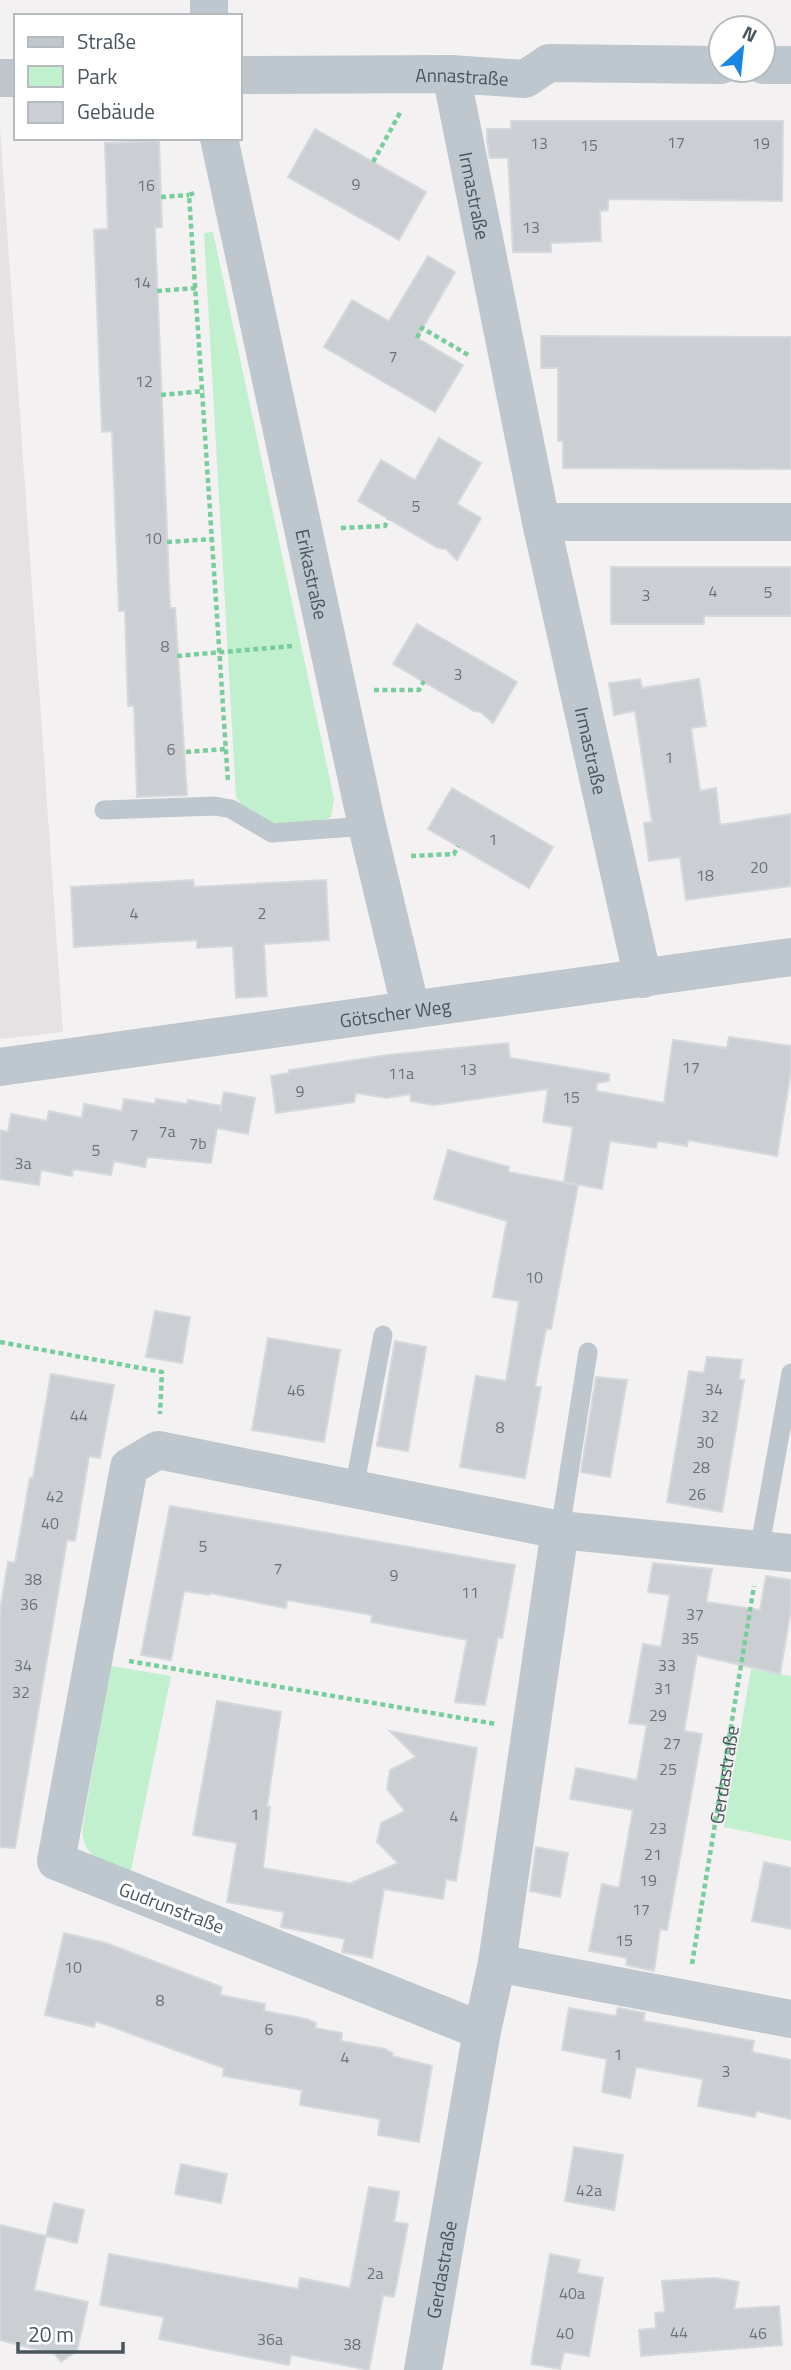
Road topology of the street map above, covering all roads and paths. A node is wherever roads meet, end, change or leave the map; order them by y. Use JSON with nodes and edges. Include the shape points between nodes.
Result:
{"nodes":[{"id":1,"x":707,"y":65,"type":"edge"},
{"id":2,"x":436,"y":74,"type":"junction"},
{"id":3,"x":242,"y":75,"type":"edge"},
{"id":4,"x":219,"y":140,"type":"edge"},
{"id":5,"x":373,"y":162,"type":"dead end"},
{"id":6,"x":228,"y":182,"type":"junction"},
{"id":7,"x":190,"y":195,"type":"junction"},
{"id":8,"x":161,"y":197,"type":"dead end"},
{"id":9,"x":197,"y":288,"type":"junction"},
{"id":10,"x":157,"y":291,"type":"dead end"},
{"id":11,"x":417,"y":338,"type":"dead end"},
{"id":12,"x":512,"y":381,"type":"junction"},
{"id":13,"x":204,"y":391,"type":"junction"},
{"id":14,"x":161,"y":395,"type":"dead end"},
{"id":15,"x":388,"y":519,"type":"dead end"},
{"id":16,"x":541,"y":522,"type":"junction"},
{"id":17,"x":791,"y":522,"type":"edge"},
{"id":18,"x":303,"y":529,"type":"junction"},
{"id":19,"x":213,"y":539,"type":"junction"},
{"id":20,"x":167,"y":542,"type":"dead end"},
{"id":21,"x":328,"y":643,"type":"junction"},
{"id":22,"x":219,"y":653,"type":"junction"},
{"id":23,"x":177,"y":656,"type":"dead end"},
{"id":24,"x":424,"y":681,"type":"dead end"},
{"id":25,"x":338,"y":690,"type":"junction"},
{"id":26,"x":225,"y":749,"type":"junction"},
{"id":27,"x":186,"y":751,"type":"dead end"},
{"id":28,"x":231,"y":809,"type":"junction"},
{"id":29,"x":104,"y":810,"type":"dead end"},
{"id":30,"x":371,"y":842,"type":"junction"},
{"id":31,"x":458,"y":846,"type":"dead end"},
{"id":32,"x":791,"y":957,"type":"edge"},
{"id":33,"x":643,"y":979,"type":"junction"},
{"id":34,"x":411,"y":1010,"type":"junction"},
{"id":35,"x":0,"y":1067,"type":"edge"},
{"id":36,"x":383,"y":1335,"type":"dead end"},
{"id":37,"x":0,"y":1342,"type":"edge"},
{"id":38,"x":588,"y":1352,"type":"dead end"},
{"id":39,"x":791,"y":1373,"type":"edge"},
{"id":40,"x":158,"y":1450,"type":"junction"},
{"id":41,"x":354,"y":1489,"type":"junction"},
{"id":42,"x":560,"y":1530,"type":"junction"},
{"id":43,"x":775,"y":1552,"type":"edge"},
{"id":44,"x":93,"y":1655,"type":"junction"},
{"id":45,"x":531,"y":1730,"type":"junction"},
{"id":46,"x":497,"y":1963,"type":"junction"},
{"id":47,"x":687,"y":1999,"type":"junction"},
{"id":48,"x":791,"y":2019,"type":"edge"},
{"id":49,"x":482,"y":2031,"type":"junction"},
{"id":50,"x":423,"y":2370,"type":"edge"}],
"edges":[{"from":1,"to":2,"type":"street","name":"Annastraße","via":[[549,64],[525,79]]},
{"from":2,"to":3,"type":"street","name":"Annastraße"},
{"from":2,"to":5,"type":"path"},
{"from":2,"to":12,"type":"street","name":"Irmastraße"},
{"from":4,"to":6,"type":"street","name":"Erikastraße"},
{"from":6,"to":7,"type":"path"},
{"from":6,"to":18,"type":"street","name":"Erikastraße"},
{"from":7,"to":8,"type":"path"},
{"from":7,"to":9,"type":"path"},
{"from":9,"to":10,"type":"path"},
{"from":9,"to":13,"type":"path"},
{"from":11,"to":12,"type":"path","via":[[422,328]]},
{"from":12,"to":16,"type":"street","name":"Irmastraße"},
{"from":13,"to":14,"type":"path"},
{"from":13,"to":19,"type":"path"},
{"from":15,"to":18,"type":"path","via":[[385,526]]},
{"from":16,"to":17,"type":"street"},
{"from":16,"to":33,"type":"street","name":"Irmastraße"},
{"from":18,"to":21,"type":"street","name":"Erikastraße"},
{"from":19,"to":20,"type":"path"},
{"from":19,"to":22,"type":"path"},
{"from":21,"to":22,"type":"path"},
{"from":21,"to":25,"type":"street","name":"Erikastraße"},
{"from":22,"to":23,"type":"path"},
{"from":22,"to":26,"type":"path"},
{"from":24,"to":25,"type":"path","via":[[419,690]]},
{"from":25,"to":30,"type":"street","name":"Erikastraße"},
{"from":26,"to":27,"type":"path"},
{"from":26,"to":28,"type":"path"},
{"from":28,"to":29,"type":"lane"},
{"from":28,"to":30,"type":"lane","via":[[272,833]]},
{"from":30,"to":31,"type":"path","via":[[454,854]]},
{"from":30,"to":34,"type":"street","name":"Erikastraße"},
{"from":32,"to":33,"type":"street","name":"Götscher Weg"},
{"from":33,"to":34,"type":"street","name":"Götscher Weg"},
{"from":34,"to":35,"type":"street","name":"Götscher Weg"},
{"from":36,"to":41,"type":"lane"},
{"from":37,"to":40,"type":"path","via":[[162,1372]]},
{"from":38,"to":42,"type":"lane","name":"Gerdastraße"},
{"from":39,"to":43,"type":"lane"},
{"from":40,"to":41,"type":"street"},
{"from":40,"to":44,"type":"street","name":"Gudrunstraße","via":[[129,1467]]},
{"from":41,"to":42,"type":"street"},
{"from":42,"to":43,"type":"street"},
{"from":42,"to":45,"type":"street","name":"Gerdastraße"},
{"from":43,"to":47,"type":"path","name":"Gerdastraße"},
{"from":44,"to":45,"type":"path"},
{"from":44,"to":49,"type":"street","name":"Gudrunstraße","via":[[56,1861]]},
{"from":45,"to":46,"type":"street","name":"Gerdastraße"},
{"from":46,"to":47,"type":"street"},
{"from":46,"to":49,"type":"street","name":"Gerdastraße"},
{"from":47,"to":48,"type":"street"},
{"from":49,"to":50,"type":"street","name":"Gerdastraße"}]}
